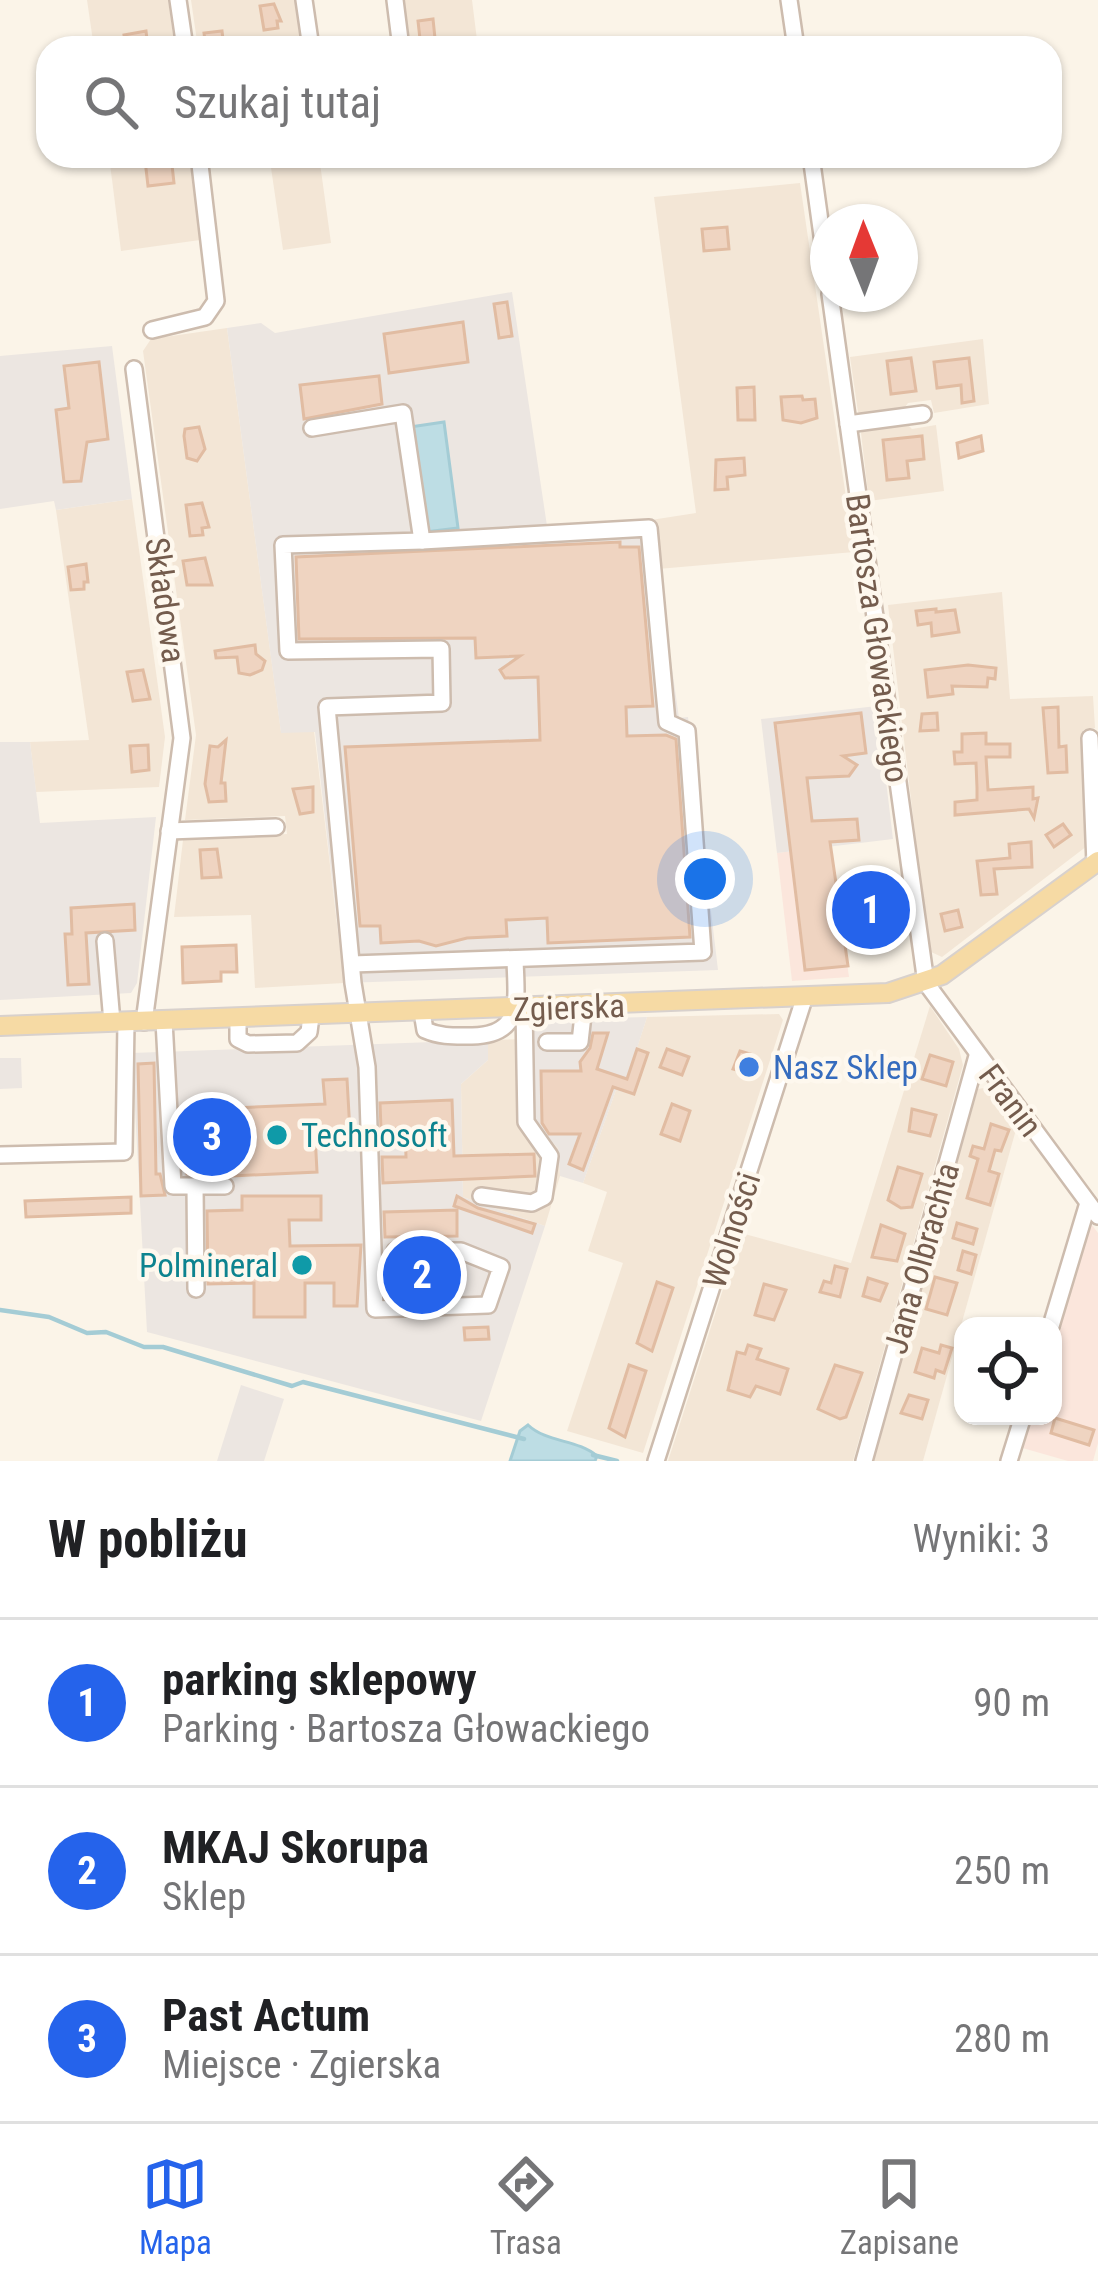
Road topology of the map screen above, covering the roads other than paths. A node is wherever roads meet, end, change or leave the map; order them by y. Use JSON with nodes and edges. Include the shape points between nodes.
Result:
{"nodes":[{"id":1,"x":178,"y":0,"type":"edge"},
{"id":2,"x":304,"y":0,"type":"edge"},
{"id":3,"x":394,"y":0,"type":"edge"},
{"id":4,"x":789,"y":0,"type":"edge"},
{"id":5,"x":182,"y":36,"type":"edge"},
{"id":6,"x":309,"y":36,"type":"edge"},
{"id":7,"x":399,"y":36,"type":"edge"},
{"id":8,"x":794,"y":36,"type":"edge"},
{"id":9,"x":200,"y":168,"type":"edge"},
{"id":10,"x":813,"y":168,"type":"edge"},
{"id":11,"x":818,"y":204,"type":"edge"},
{"id":12,"x":832,"y":312,"type":"edge"},
{"id":13,"x":152,"y":330,"type":"dead end"},
{"id":14,"x":134,"y":370,"type":"dead end"},
{"id":15,"x":923,"y":414,"type":"dead end"},
{"id":16,"x":848,"y":424,"type":"junction"},
{"id":17,"x":312,"y":428,"type":"dead end"},
{"id":18,"x":422,"y":541,"type":"junction"},
{"id":19,"x":1090,"y":738,"type":"dead end"},
{"id":20,"x":276,"y":827,"type":"dead end"},
{"id":21,"x":169,"y":831,"type":"junction"},
{"id":22,"x":1096,"y":862,"type":"edge"},
{"id":23,"x":105,"y":941,"type":"dead end"},
{"id":24,"x":515,"y":959,"type":"junction"},
{"id":25,"x":352,"y":964,"type":"junction"},
{"id":26,"x":926,"y":983,"type":"junction"},
{"id":27,"x":804,"y":999,"type":"junction"},
{"id":28,"x":584,"y":1006,"type":"junction"},
{"id":29,"x":520,"y":1008,"type":"junction"},
{"id":30,"x":359,"y":1014,"type":"junction"},
{"id":31,"x":136,"y":1022,"type":"junction"},
{"id":32,"x":0,"y":1026,"type":"edge"},
{"id":33,"x":547,"y":1042,"type":"dead end"},
{"id":34,"x":977,"y":1056,"type":"junction"},
{"id":35,"x":0,"y":1155,"type":"edge"},
{"id":36,"x":195,"y":1186,"type":"junction"},
{"id":37,"x":225,"y":1186,"type":"dead end"},
{"id":38,"x":481,"y":1196,"type":"dead end"},
{"id":39,"x":1093,"y":1210,"type":"edge"},
{"id":40,"x":395,"y":1251,"type":"dead end"},
{"id":41,"x":196,"y":1289,"type":"dead end"},
{"id":42,"x":1054,"y":1317,"type":"edge"},
{"id":43,"x":1020,"y":1425,"type":"edge"},
{"id":44,"x":656,"y":1461,"type":"edge"},
{"id":45,"x":864,"y":1461,"type":"edge"},
{"id":46,"x":1010,"y":1461,"type":"edge"}],
"edges":[{"from":1,"to":5,"type":"street"},
{"from":2,"to":6,"type":"street"},
{"from":3,"to":7,"type":"street"},
{"from":4,"to":8,"type":"street"},
{"from":9,"to":13,"type":"street","via":[[217,301],[205,317]]},
{"from":10,"to":11,"type":"street"},
{"from":12,"to":16,"type":"street","name":"Bartosza Głowackiego"},
{"from":14,"to":21,"type":"street","name":"Składowa","via":[[181,707]]},
{"from":15,"to":16,"type":"street"},
{"from":16,"to":26,"type":"street","name":"Bartosza Głowackiego"},
{"from":17,"to":18,"type":"street","via":[[403,413]]},
{"from":18,"to":24,"type":"street","via":[[650,528],[667,722],[687,731],[704,952]]},
{"from":18,"to":25,"type":"street","via":[[283,545],[288,652],[441,649],[442,703],[327,707]]},
{"from":19,"to":22,"type":"street"},
{"from":20,"to":21,"type":"street"},
{"from":21,"to":31,"type":"street","name":"Składowa"},
{"from":22,"to":26,"type":"main road","name":"Zgierska"},
{"from":23,"to":31,"type":"street"},
{"from":24,"to":25,"type":"street"},
{"from":24,"to":29,"type":"street"},
{"from":25,"to":30,"type":"street"},
{"from":26,"to":27,"type":"main road","name":"Zgierska"},
{"from":26,"to":34,"type":"street","name":"Franin"},
{"from":27,"to":28,"type":"main road","name":"Zgierska"},
{"from":27,"to":44,"type":"street","name":"Wolności"},
{"from":28,"to":29,"type":"main road","name":"Zgierska"},
{"from":28,"to":33,"type":"street","via":[[580,1042]]},
{"from":29,"to":30,"type":"main road","name":"Zgierska"},
{"from":29,"to":38,"type":"street","via":[[526,1122],[550,1156],[544,1197],[532,1203]]},
{"from":30,"to":31,"type":"main road","name":"Zgierska"},
{"from":30,"to":40,"type":"street","via":[[375,1309],[488,1305],[501,1267],[461,1251]]},
{"from":31,"to":32,"type":"main road","name":"Zgierska"},
{"from":31,"to":35,"type":"street","via":[[124,1152]]},
{"from":31,"to":36,"type":"street","via":[[173,1186]]},
{"from":34,"to":39,"type":"street","name":"Franin"},
{"from":34,"to":45,"type":"street","name":"Jana Olbrachta"},
{"from":36,"to":37,"type":"street"},
{"from":36,"to":41,"type":"street"},
{"from":39,"to":42,"type":"street"},
{"from":43,"to":46,"type":"street"}]}
